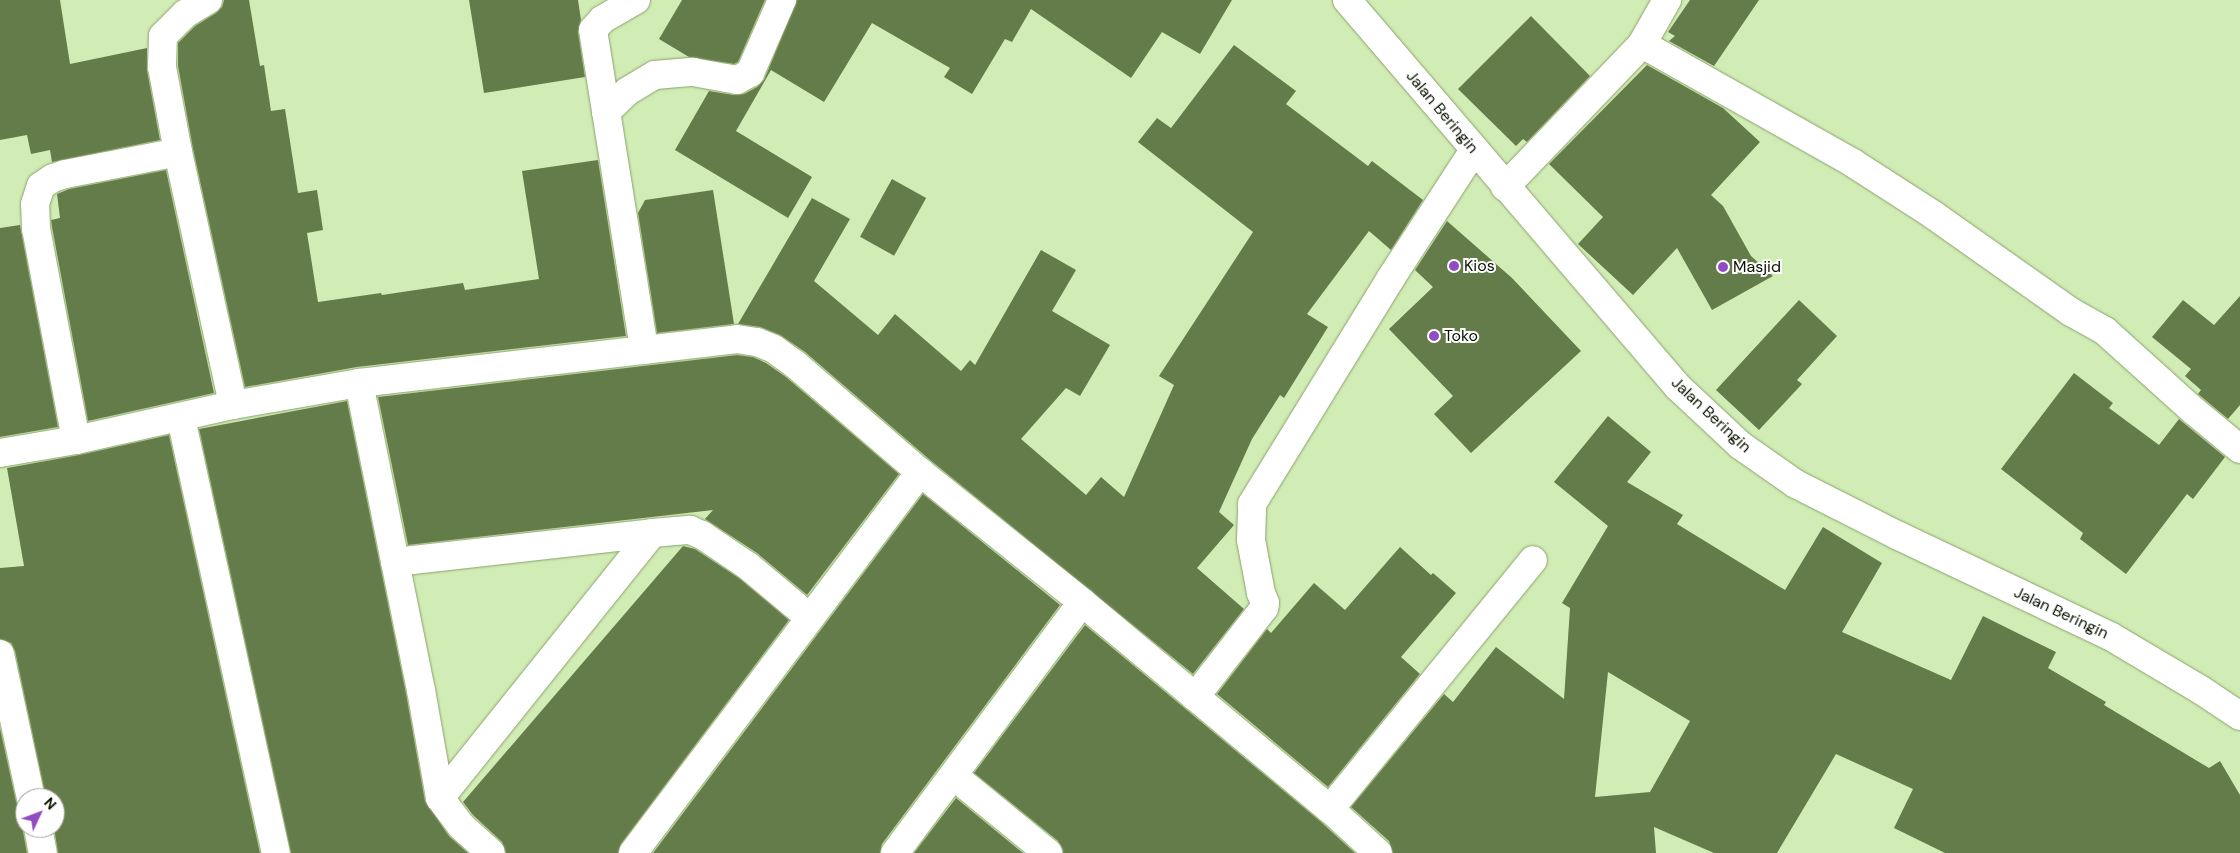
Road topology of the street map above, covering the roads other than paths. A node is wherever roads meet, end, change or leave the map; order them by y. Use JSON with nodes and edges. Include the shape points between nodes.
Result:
{"nodes":[{"id":1,"x":208,"y":0,"type":"edge"},
{"id":2,"x":636,"y":0,"type":"edge"},
{"id":3,"x":782,"y":0,"type":"edge"},
{"id":4,"x":1347,"y":0,"type":"edge"},
{"id":5,"x":1667,"y":0,"type":"edge"},
{"id":6,"x":1642,"y":44,"type":"junction"},
{"id":7,"x":606,"y":112,"type":"junction"},
{"id":8,"x":1474,"y":150,"type":"junction"},
{"id":9,"x":178,"y":152,"type":"junction"},
{"id":10,"x":1505,"y":187,"type":"junction"},
{"id":11,"x":644,"y":350,"type":"junction"},
{"id":12,"x":359,"y":383,"type":"junction"},
{"id":13,"x":233,"y":405,"type":"junction"},
{"id":14,"x":181,"y":418,"type":"junction"},
{"id":15,"x":76,"y":440,"type":"junction"},
{"id":16,"x":2240,"y":449,"type":"edge"},
{"id":17,"x":0,"y":452,"type":"edge"},
{"id":18,"x":920,"y":472,"type":"junction"},
{"id":19,"x":652,"y":533,"type":"junction"},
{"id":20,"x":1534,"y":560,"type":"dead end"},
{"id":21,"x":395,"y":562,"type":"junction"},
{"id":22,"x":1082,"y":602,"type":"junction"},
{"id":23,"x":810,"y":618,"type":"junction"},
{"id":24,"x":0,"y":654,"type":"edge"},
{"id":25,"x":1195,"y":697,"type":"junction"},
{"id":26,"x":2240,"y":716,"type":"edge"},
{"id":27,"x":954,"y":776,"type":"junction"},
{"id":28,"x":29,"y":788,"type":"edge"},
{"id":29,"x":440,"y":798,"type":"junction"},
{"id":30,"x":1330,"y":809,"type":"junction"},
{"id":31,"x":40,"y":838,"type":"edge"},
{"id":32,"x":43,"y":853,"type":"edge"},
{"id":33,"x":276,"y":853,"type":"edge"},
{"id":34,"x":491,"y":853,"type":"edge"},
{"id":35,"x":633,"y":853,"type":"edge"},
{"id":36,"x":895,"y":853,"type":"edge"},
{"id":37,"x":1048,"y":853,"type":"edge"},
{"id":38,"x":1378,"y":853,"type":"edge"}],
"edges":[{"from":1,"to":9,"type":"street","via":[[185,14],[163,36],[162,67]]},
{"from":2,"to":7,"type":"street","via":[[602,20],[593,30]]},
{"from":3,"to":7,"type":"street","via":[[750,74],[737,80],[693,72],[655,75],[628,91]]},
{"from":4,"to":8,"type":"street","name":"Jalan Beringin"},
{"from":5,"to":6,"type":"street"},
{"from":6,"to":10,"type":"street"},
{"from":6,"to":16,"type":"street","via":[[1854,162],[2071,312],[2105,331]]},
{"from":7,"to":11,"type":"street"},
{"from":8,"to":10,"type":"street","name":"Jalan Beringin"},
{"from":8,"to":25,"type":"street","via":[[1252,504],[1251,540],[1264,608]]},
{"from":9,"to":13,"type":"street"},
{"from":9,"to":15,"type":"street","via":[[65,174],[41,186],[36,204],[36,229]]},
{"from":10,"to":26,"type":"street","name":"Jalan Beringin","via":[[1678,387],[1740,445],[1805,489],[2110,636]]},
{"from":11,"to":12,"type":"street"},
{"from":11,"to":18,"type":"street","via":[[737,338],[766,345],[796,365]]},
{"from":12,"to":13,"type":"street"},
{"from":12,"to":21,"type":"street"},
{"from":13,"to":14,"type":"street"},
{"from":14,"to":15,"type":"street"},
{"from":14,"to":33,"type":"street"},
{"from":15,"to":17,"type":"street"},
{"from":18,"to":22,"type":"street"},
{"from":18,"to":23,"type":"street"},
{"from":19,"to":21,"type":"street"},
{"from":19,"to":23,"type":"street","via":[[690,530],[702,535],[748,566]]},
{"from":19,"to":29,"type":"street"},
{"from":20,"to":30,"type":"street"},
{"from":21,"to":29,"type":"street"},
{"from":22,"to":25,"type":"street"},
{"from":22,"to":27,"type":"street"},
{"from":23,"to":35,"type":"street"},
{"from":24,"to":28,"type":"street"},
{"from":25,"to":30,"type":"street"},
{"from":27,"to":36,"type":"street"},
{"from":27,"to":37,"type":"street"},
{"from":29,"to":34,"type":"street","via":[[461,826]]},
{"from":30,"to":38,"type":"street"},
{"from":31,"to":32,"type":"street"}]}
